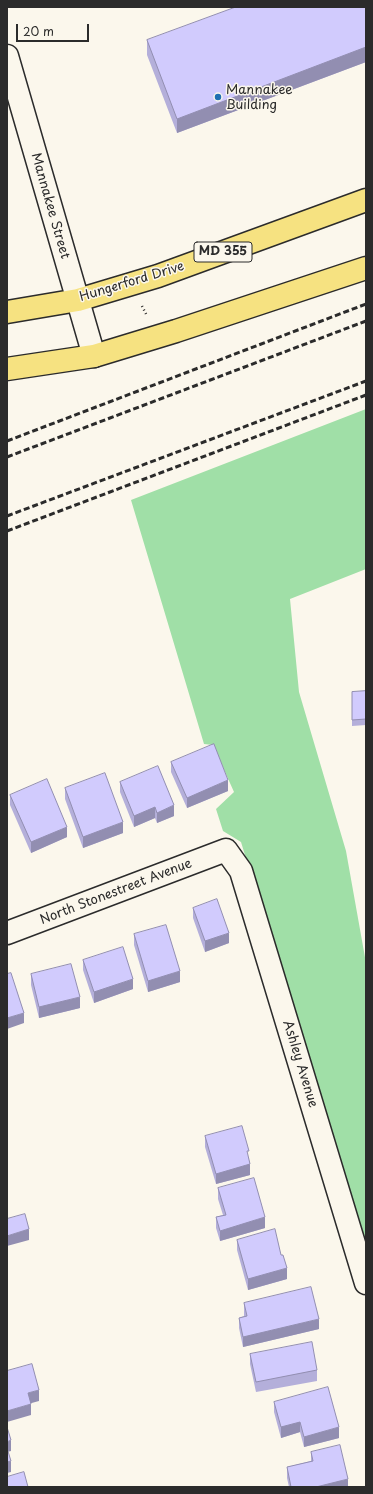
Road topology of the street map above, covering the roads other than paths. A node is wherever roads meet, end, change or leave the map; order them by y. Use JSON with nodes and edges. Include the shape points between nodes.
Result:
{"nodes":[{"id":1,"x":7,"y":56,"type":"edge"},
{"id":2,"x":366,"y":200,"type":"edge"},
{"id":3,"x":366,"y":268,"type":"edge"},
{"id":4,"x":78,"y":300,"type":"junction"},
{"id":5,"x":7,"y":312,"type":"edge"},
{"id":6,"x":94,"y":356,"type":"junction"},
{"id":7,"x":7,"y":369,"type":"edge"},
{"id":8,"x":226,"y":850,"type":"joint"},
{"id":9,"x":7,"y":934,"type":"edge"},
{"id":10,"x":366,"y":1283,"type":"edge"}],
"edges":[{"from":1,"to":4,"type":"street","name":"Mannakee Street"},
{"from":2,"to":4,"type":"main road","name":"Hungerford Drive","number":"MD 355","via":[[158,276]]},
{"from":3,"to":6,"type":"main road"},
{"from":4,"to":5,"type":"main road","name":"Hungerford Drive","number":"MD 355"},
{"from":4,"to":6,"type":"street","name":"Mannakee Street"},
{"from":6,"to":7,"type":"main road"},
{"from":8,"to":9,"type":"street","name":"North Stonestreet Avenue"},
{"from":8,"to":10,"type":"street","name":"Ashley Avenue","via":[[242,871]]}]}
